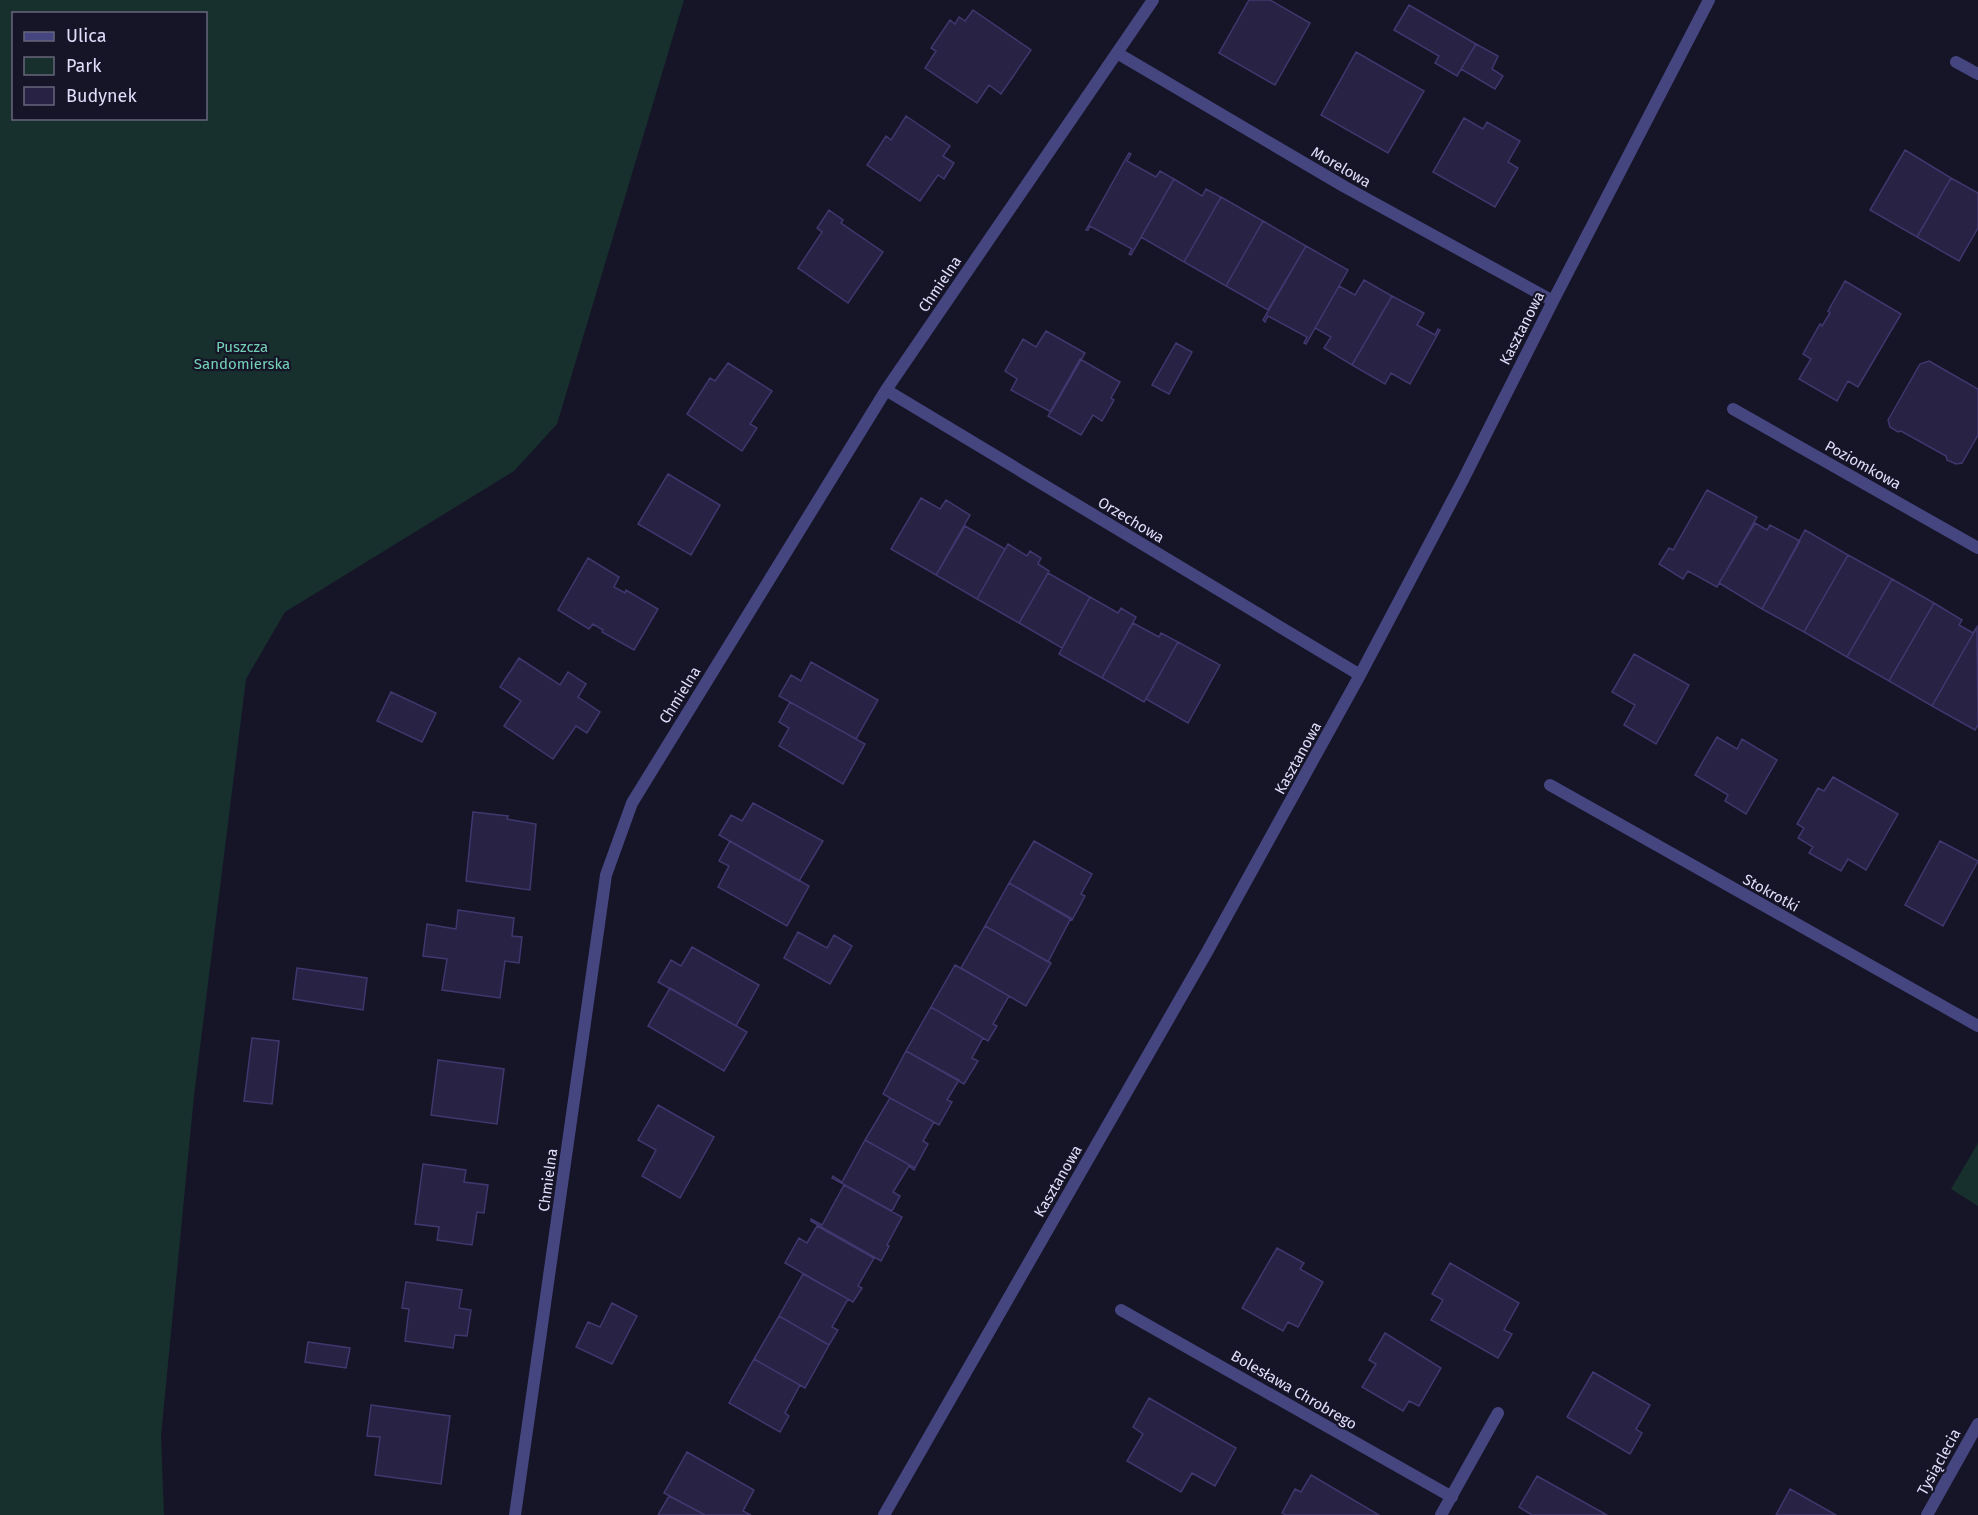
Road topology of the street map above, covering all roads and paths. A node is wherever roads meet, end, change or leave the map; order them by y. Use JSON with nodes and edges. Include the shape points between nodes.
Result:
{"nodes":[{"id":1,"x":1153,"y":0,"type":"edge"},
{"id":2,"x":1709,"y":0,"type":"edge"},
{"id":3,"x":1117,"y":53,"type":"junction"},
{"id":4,"x":1956,"y":62,"type":"dead end"},
{"id":5,"x":1978,"y":74,"type":"edge"},
{"id":6,"x":1552,"y":301,"type":"junction"},
{"id":7,"x":886,"y":390,"type":"junction"},
{"id":8,"x":1733,"y":409,"type":"dead end"},
{"id":9,"x":1978,"y":548,"type":"edge"},
{"id":10,"x":1360,"y":675,"type":"junction"},
{"id":11,"x":1550,"y":785,"type":"dead end"},
{"id":12,"x":1978,"y":1026,"type":"edge"},
{"id":13,"x":1122,"y":1310,"type":"dead end"},
{"id":14,"x":1498,"y":1413,"type":"dead end"},
{"id":15,"x":1978,"y":1424,"type":"edge"},
{"id":16,"x":1974,"y":1438,"type":"edge"},
{"id":17,"x":1452,"y":1497,"type":"junction"},
{"id":18,"x":515,"y":1515,"type":"edge"},
{"id":19,"x":884,"y":1515,"type":"edge"},
{"id":20,"x":1442,"y":1515,"type":"edge"},
{"id":21,"x":1927,"y":1515,"type":"edge"}],
"edges":[{"from":1,"to":3,"type":"street","name":"Chmielna"},
{"from":2,"to":6,"type":"street","name":"Kasztanowa"},
{"from":3,"to":6,"type":"street","name":"Morelowa","via":[[1345,187]]},
{"from":3,"to":7,"type":"street","name":"Chmielna"},
{"from":4,"to":5,"type":"street"},
{"from":6,"to":10,"type":"street","name":"Kasztanowa"},
{"from":7,"to":10,"type":"street","name":"Orzechowa"},
{"from":7,"to":18,"type":"street","name":"Chmielna","via":[[632,803],[606,874]]},
{"from":8,"to":9,"type":"street","name":"Poziomkowa"},
{"from":10,"to":19,"type":"street","name":"Kasztanowa","via":[[1207,952]]},
{"from":11,"to":12,"type":"street","name":"Stokrotki"},
{"from":13,"to":17,"type":"street","name":"Bolesława Chrobrego"},
{"from":14,"to":17,"type":"street"},
{"from":15,"to":16,"type":"street","name":"Tysiąclecia"},
{"from":16,"to":21,"type":"street","name":"Tysiąclecia"},
{"from":17,"to":20,"type":"street"}]}
